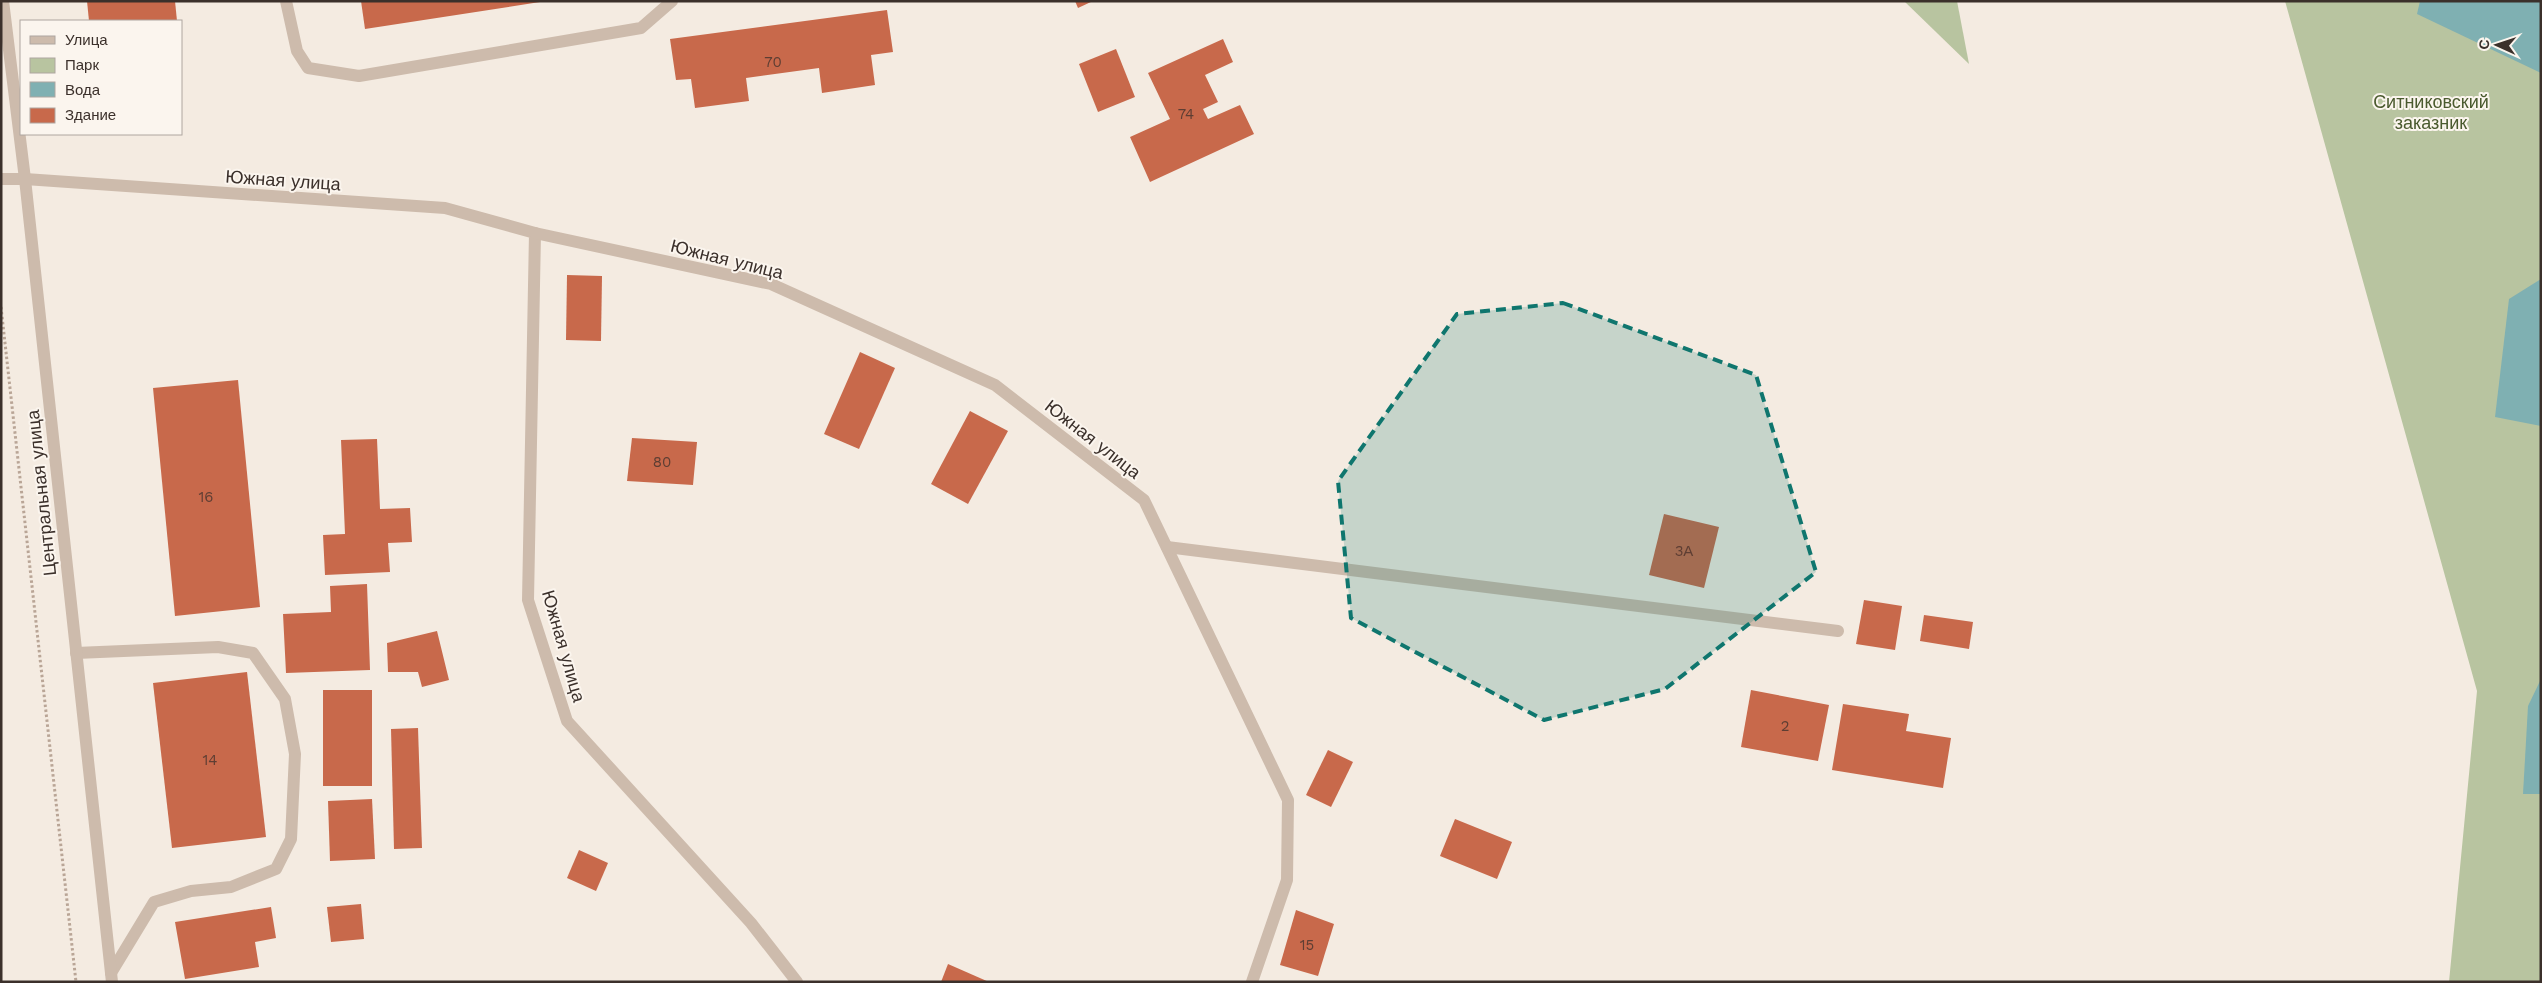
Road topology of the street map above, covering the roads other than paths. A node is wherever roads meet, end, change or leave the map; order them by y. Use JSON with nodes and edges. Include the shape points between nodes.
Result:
{"nodes":[{"id":1,"x":3,"y":1,"type":"edge"},
{"id":2,"x":286,"y":1,"type":"edge"},
{"id":3,"x":672,"y":1,"type":"edge"},
{"id":4,"x":25,"y":179,"type":"junction"},
{"id":5,"x":1,"y":180,"type":"edge"},
{"id":6,"x":535,"y":234,"type":"junction"},
{"id":7,"x":1167,"y":547,"type":"junction"},
{"id":8,"x":1838,"y":631,"type":"dead end"},
{"id":9,"x":76,"y":653,"type":"junction"},
{"id":10,"x":111,"y":977,"type":"edge"},
{"id":11,"x":797,"y":982,"type":"edge"},
{"id":12,"x":1252,"y":982,"type":"edge"}],
"edges":[{"from":1,"to":4,"type":"street","name":"Центральная улица"},
{"from":2,"to":3,"type":"street","via":[[297,51],[308,68],[359,76],[641,28]]},
{"from":4,"to":5,"type":"street","name":"Южная улица"},
{"from":4,"to":6,"type":"street","name":"Южная улица","via":[[445,208]]},
{"from":4,"to":9,"type":"street","name":"Центральная улица"},
{"from":6,"to":7,"type":"street","name":"Южная улица","via":[[771,284],[995,385],[1144,500]]},
{"from":6,"to":11,"type":"street","name":"Южная улица","via":[[528,600],[567,721],[751,923]]},
{"from":7,"to":8,"type":"street"},
{"from":7,"to":12,"type":"street","name":"Южная улица","via":[[1288,800],[1287,880]]},
{"from":9,"to":10,"type":"street","name":"Центральная улица"},
{"from":9,"to":10,"type":"street","via":[[218,647],[253,653],[285,699],[295,754],[291,839],[276,869],[231,887],[191,891],[154,902]]}]}
